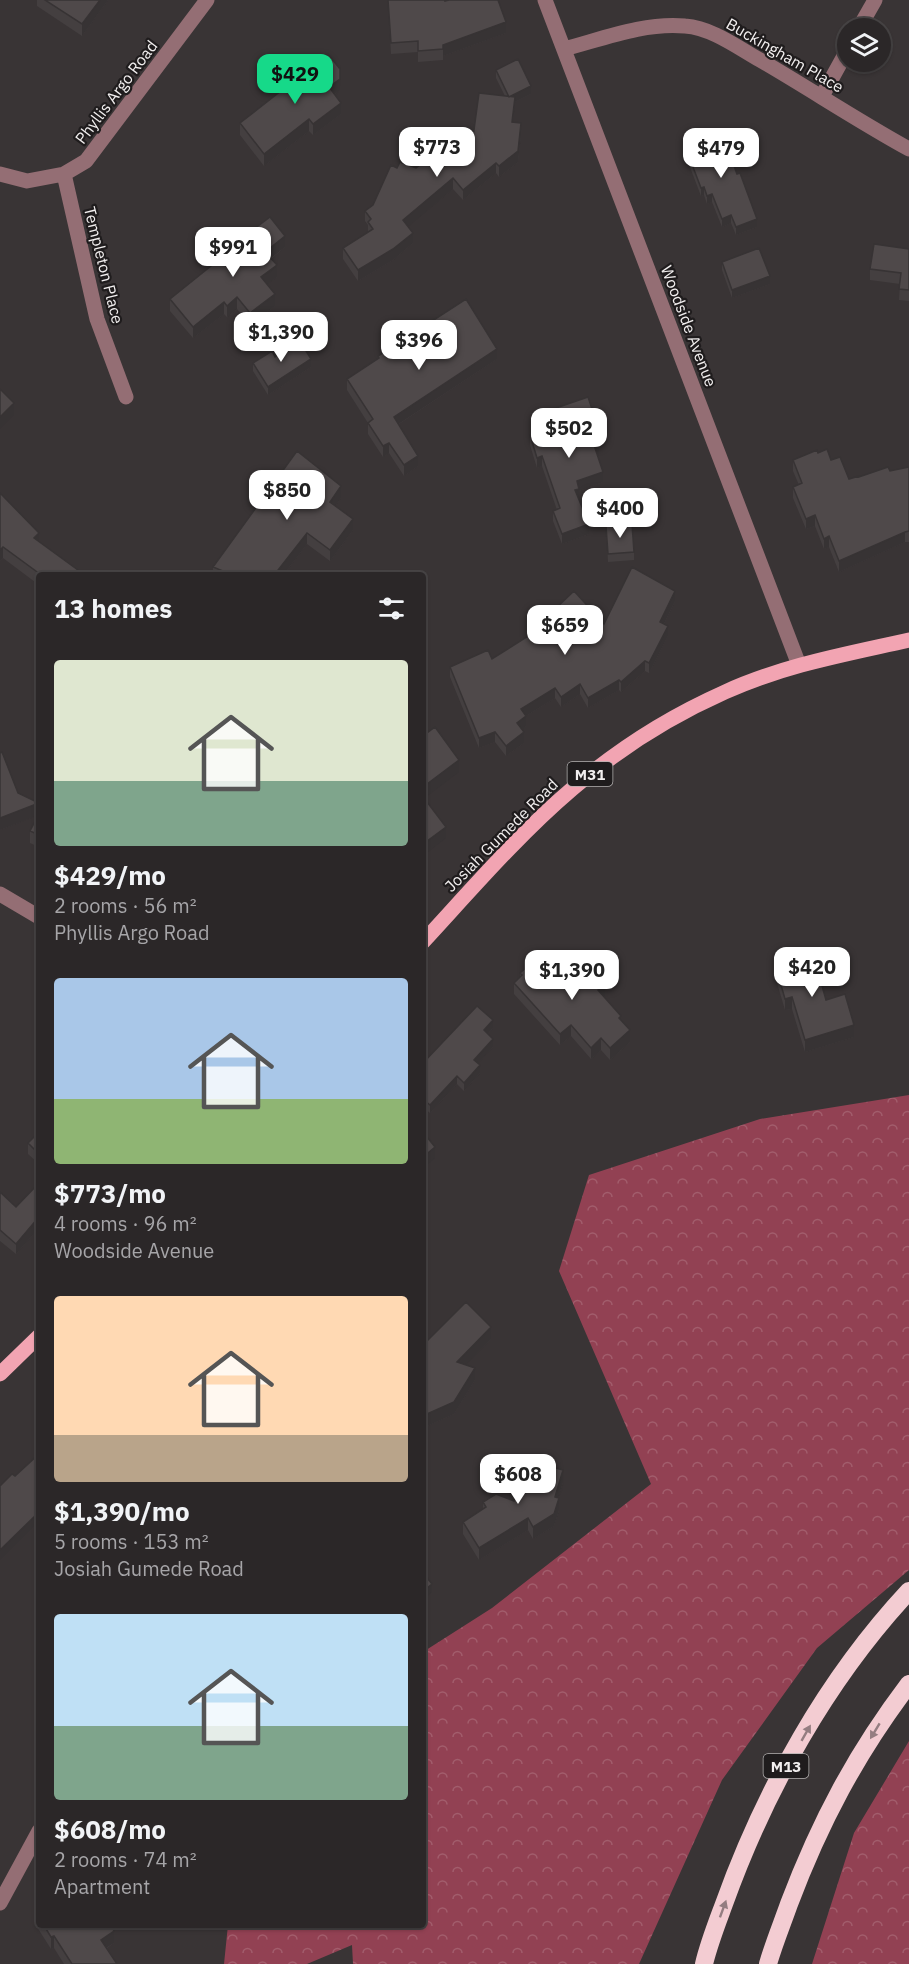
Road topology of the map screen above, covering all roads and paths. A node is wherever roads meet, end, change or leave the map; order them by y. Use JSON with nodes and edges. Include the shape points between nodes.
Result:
{"nodes":[{"id":1,"x":207,"y":0,"type":"edge"},
{"id":2,"x":545,"y":0,"type":"edge"},
{"id":3,"x":875,"y":0,"type":"edge"},
{"id":4,"x":865,"y":18,"type":"edge"},
{"id":5,"x":564,"y":49,"type":"junction"},
{"id":6,"x":837,"y":69,"type":"edge"},
{"id":7,"x":822,"y":96,"type":"junction"},
{"id":8,"x":909,"y":149,"type":"edge"},
{"id":9,"x":0,"y":174,"type":"edge"},
{"id":10,"x":64,"y":174,"type":"junction"},
{"id":11,"x":126,"y":397,"type":"dead end"},
{"id":12,"x":909,"y":640,"type":"edge"},
{"id":13,"x":799,"y":665,"type":"junction"},
{"id":14,"x":0,"y":894,"type":"edge"},
{"id":15,"x":36,"y":915,"type":"edge"},
{"id":16,"x":426,"y":939,"type":"edge"},
{"id":17,"x":36,"y":1339,"type":"edge"},
{"id":18,"x":0,"y":1374,"type":"edge"},
{"id":19,"x":909,"y":1591,"type":"edge"},
{"id":20,"x":909,"y":1684,"type":"edge"},
{"id":21,"x":36,"y":1837,"type":"edge"},
{"id":22,"x":0,"y":1903,"type":"edge"},
{"id":23,"x":704,"y":1964,"type":"edge"},
{"id":24,"x":768,"y":1964,"type":"edge"}],
"edges":[{"from":1,"to":10,"type":"street","name":"Phyllis Argo Road","via":[[86,161]]},
{"from":2,"to":5,"type":"street","name":"Woodside Avenue"},
{"from":3,"to":4,"type":"street"},
{"from":5,"to":7,"type":"street","name":"Buckingham Place","via":[[641,28],[686,26],[733,44]]},
{"from":5,"to":13,"type":"street","name":"Woodside Avenue"},
{"from":6,"to":7,"type":"street"},
{"from":7,"to":8,"type":"street","name":"Buckingham Place"},
{"from":9,"to":10,"type":"street","name":"Phyllis Argo Road","via":[[27,181]]},
{"from":10,"to":11,"type":"street","name":"Templeton Place","via":[[97,320]]},
{"from":12,"to":13,"type":"main road","name":"Josiah Gumede Road","number":"M31"},
{"from":13,"to":16,"type":"main road","name":"Josiah Gumede Road","number":"M31","via":[[726,692],[614,756],[514,843]]},
{"from":14,"to":15,"type":"street"},
{"from":17,"to":18,"type":"main road"},
{"from":23,"to":19,"type":"highway","number":"M13","one_way":true,"via":[[765,1804],[826,1696]]},
{"from":20,"to":24,"type":"highway","one_way":true,"via":[[837,1793],[809,1852]]},
{"from":21,"to":22,"type":"street"}]}
